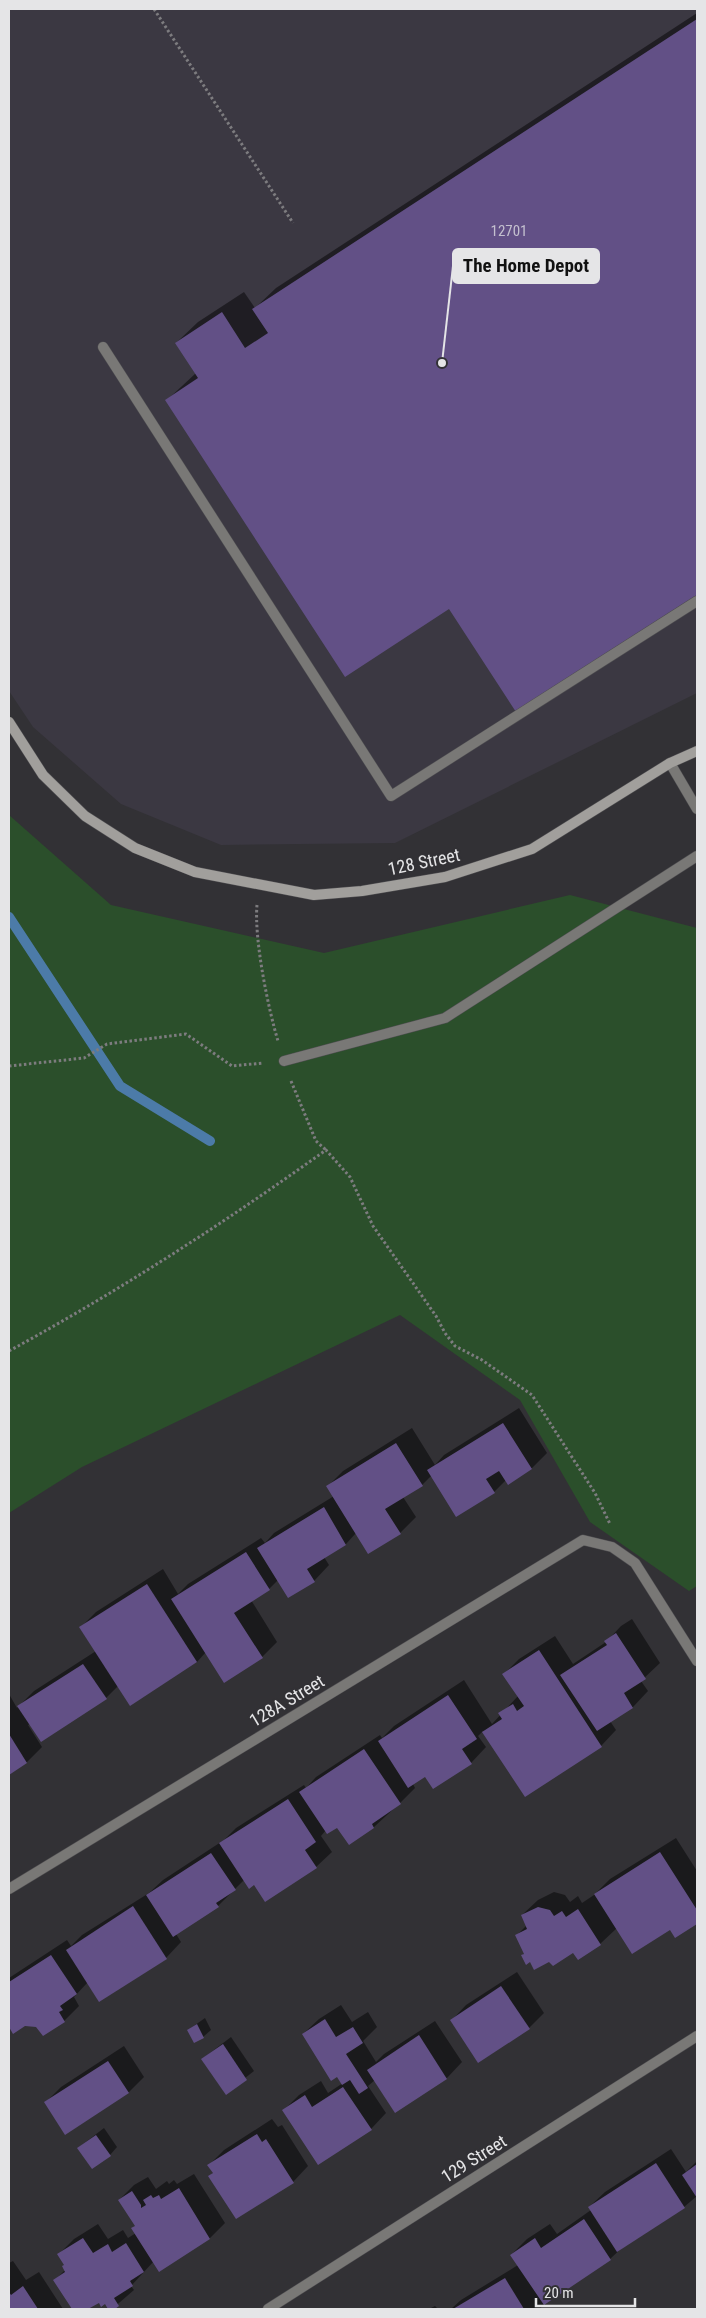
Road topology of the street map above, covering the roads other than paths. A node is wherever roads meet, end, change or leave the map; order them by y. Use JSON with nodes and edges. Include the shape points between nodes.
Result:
{"nodes":[{"id":1,"x":103,"y":347,"type":"dead end"},
{"id":2,"x":697,"y":601,"type":"edge"},
{"id":3,"x":9,"y":722,"type":"edge"},
{"id":4,"x":697,"y":751,"type":"edge"},
{"id":5,"x":670,"y":763,"type":"junction"},
{"id":6,"x":697,"y":810,"type":"edge"},
{"id":7,"x":697,"y":856,"type":"edge"},
{"id":8,"x":284,"y":1061,"type":"road end"},
{"id":9,"x":697,"y":1661,"type":"edge"},
{"id":10,"x":9,"y":1889,"type":"edge"},
{"id":11,"x":697,"y":2036,"type":"edge"},
{"id":12,"x":268,"y":2309,"type":"edge"}],
"edges":[{"from":1,"to":2,"type":"street","via":[[391,796]]},
{"from":3,"to":5,"type":"main road","name":"128 Street","via":[[43,775],[85,816],[135,848],[195,872],[314,895],[362,891],[446,877],[532,849]]},
{"from":4,"to":5,"type":"main road","name":"128 Street"},
{"from":5,"to":6,"type":"street"},
{"from":7,"to":8,"type":"street","via":[[445,1018]]},
{"from":9,"to":10,"type":"street","name":"128A Street","via":[[635,1563],[612,1547],[583,1540]]},
{"from":11,"to":12,"type":"street","name":"129 Street"}]}
